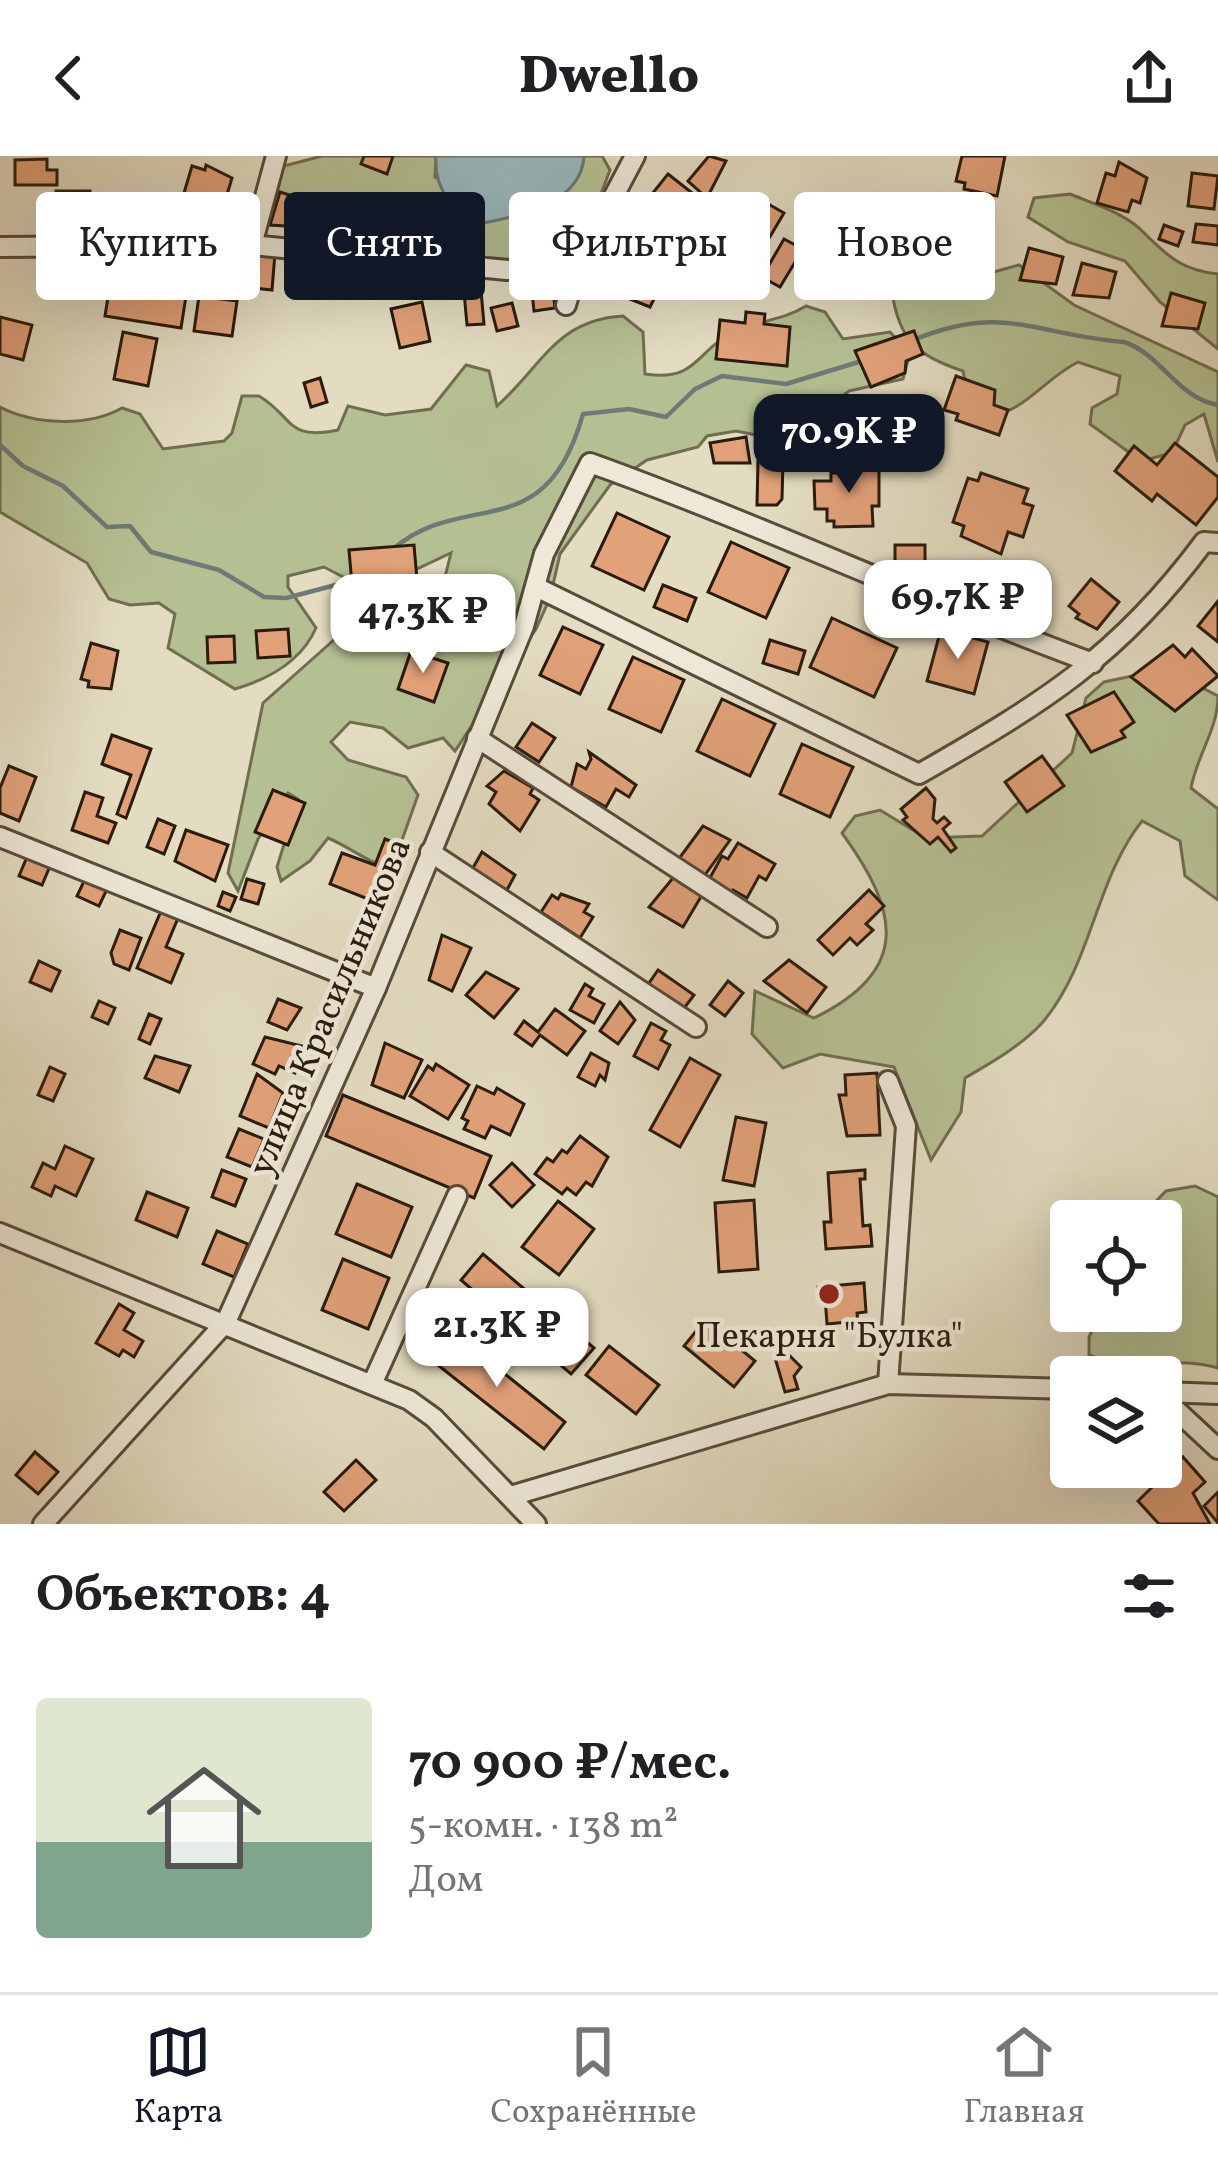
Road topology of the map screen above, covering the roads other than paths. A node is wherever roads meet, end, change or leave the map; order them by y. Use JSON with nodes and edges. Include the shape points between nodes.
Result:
{"nodes":[{"id":1,"x":276,"y":156,"type":"edge"},
{"id":2,"x":635,"y":156,"type":"edge"},
{"id":3,"x":616,"y":192,"type":"edge"},
{"id":4,"x":260,"y":215,"type":"edge"},
{"id":5,"x":260,"y":246,"type":"edge"},
{"id":6,"x":0,"y":248,"type":"edge"},
{"id":7,"x":36,"y":248,"type":"edge"},
{"id":8,"x":509,"y":270,"type":"edge"},
{"id":9,"x":567,"y":300,"type":"edge"},
{"id":10,"x":566,"y":304,"type":"dead end"},
{"id":11,"x":1218,"y":543,"type":"edge"},
{"id":12,"x":536,"y":587,"type":"junction"},
{"id":13,"x":1093,"y":663,"type":"junction"},
{"id":14,"x":477,"y":738,"type":"junction"},
{"id":15,"x":0,"y":837,"type":"edge"},
{"id":16,"x":430,"y":852,"type":"junction"},
{"id":17,"x":767,"y":927,"type":"dead end"},
{"id":18,"x":376,"y":988,"type":"junction"},
{"id":19,"x":696,"y":1027,"type":"dead end"},
{"id":20,"x":888,"y":1082,"type":"dead end"},
{"id":21,"x":457,"y":1196,"type":"dead end"},
{"id":22,"x":0,"y":1233,"type":"edge"},
{"id":23,"x":226,"y":1322,"type":"junction"},
{"id":24,"x":373,"y":1382,"type":"junction"},
{"id":25,"x":888,"y":1384,"type":"junction"},
{"id":26,"x":1050,"y":1388,"type":"edge"},
{"id":27,"x":1182,"y":1394,"type":"edge"},
{"id":28,"x":1218,"y":1394,"type":"edge"},
{"id":29,"x":1182,"y":1414,"type":"edge"},
{"id":30,"x":1218,"y":1449,"type":"edge"},
{"id":31,"x":511,"y":1496,"type":"junction"},
{"id":32,"x":43,"y":1524,"type":"edge"},
{"id":33,"x":536,"y":1524,"type":"edge"}],
"edges":[{"from":1,"to":4,"type":"street"},
{"from":2,"to":3,"type":"street"},
{"from":5,"to":8,"type":"street"},
{"from":6,"to":7,"type":"street"},
{"from":9,"to":10,"type":"street"},
{"from":11,"to":13,"type":"street","via":[[1204,542],[1134,628]]},
{"from":12,"to":13,"type":"street","via":[[920,775],[1049,699]]},
{"from":12,"to":13,"type":"street","name":"улица Красильникова","via":[[560,516],[590,463]]},
{"from":12,"to":14,"type":"street","name":"улица Красильникова"},
{"from":14,"to":16,"type":"street","name":"улица Красильникова"},
{"from":14,"to":17,"type":"street"},
{"from":15,"to":18,"type":"street"},
{"from":16,"to":18,"type":"street","name":"улица Красильникова"},
{"from":16,"to":19,"type":"street"},
{"from":18,"to":23,"type":"street","name":"улица Красильникова"},
{"from":20,"to":25,"type":"street","via":[[906,1126]]},
{"from":21,"to":24,"type":"street"},
{"from":22,"to":23,"type":"street"},
{"from":23,"to":24,"type":"street"},
{"from":23,"to":32,"type":"street","name":"улица Красильникова"},
{"from":24,"to":31,"type":"street","via":[[434,1418]]},
{"from":25,"to":26,"type":"street"},
{"from":25,"to":31,"type":"street"},
{"from":27,"to":28,"type":"street"},
{"from":29,"to":30,"type":"street"},
{"from":31,"to":33,"type":"street"}]}
